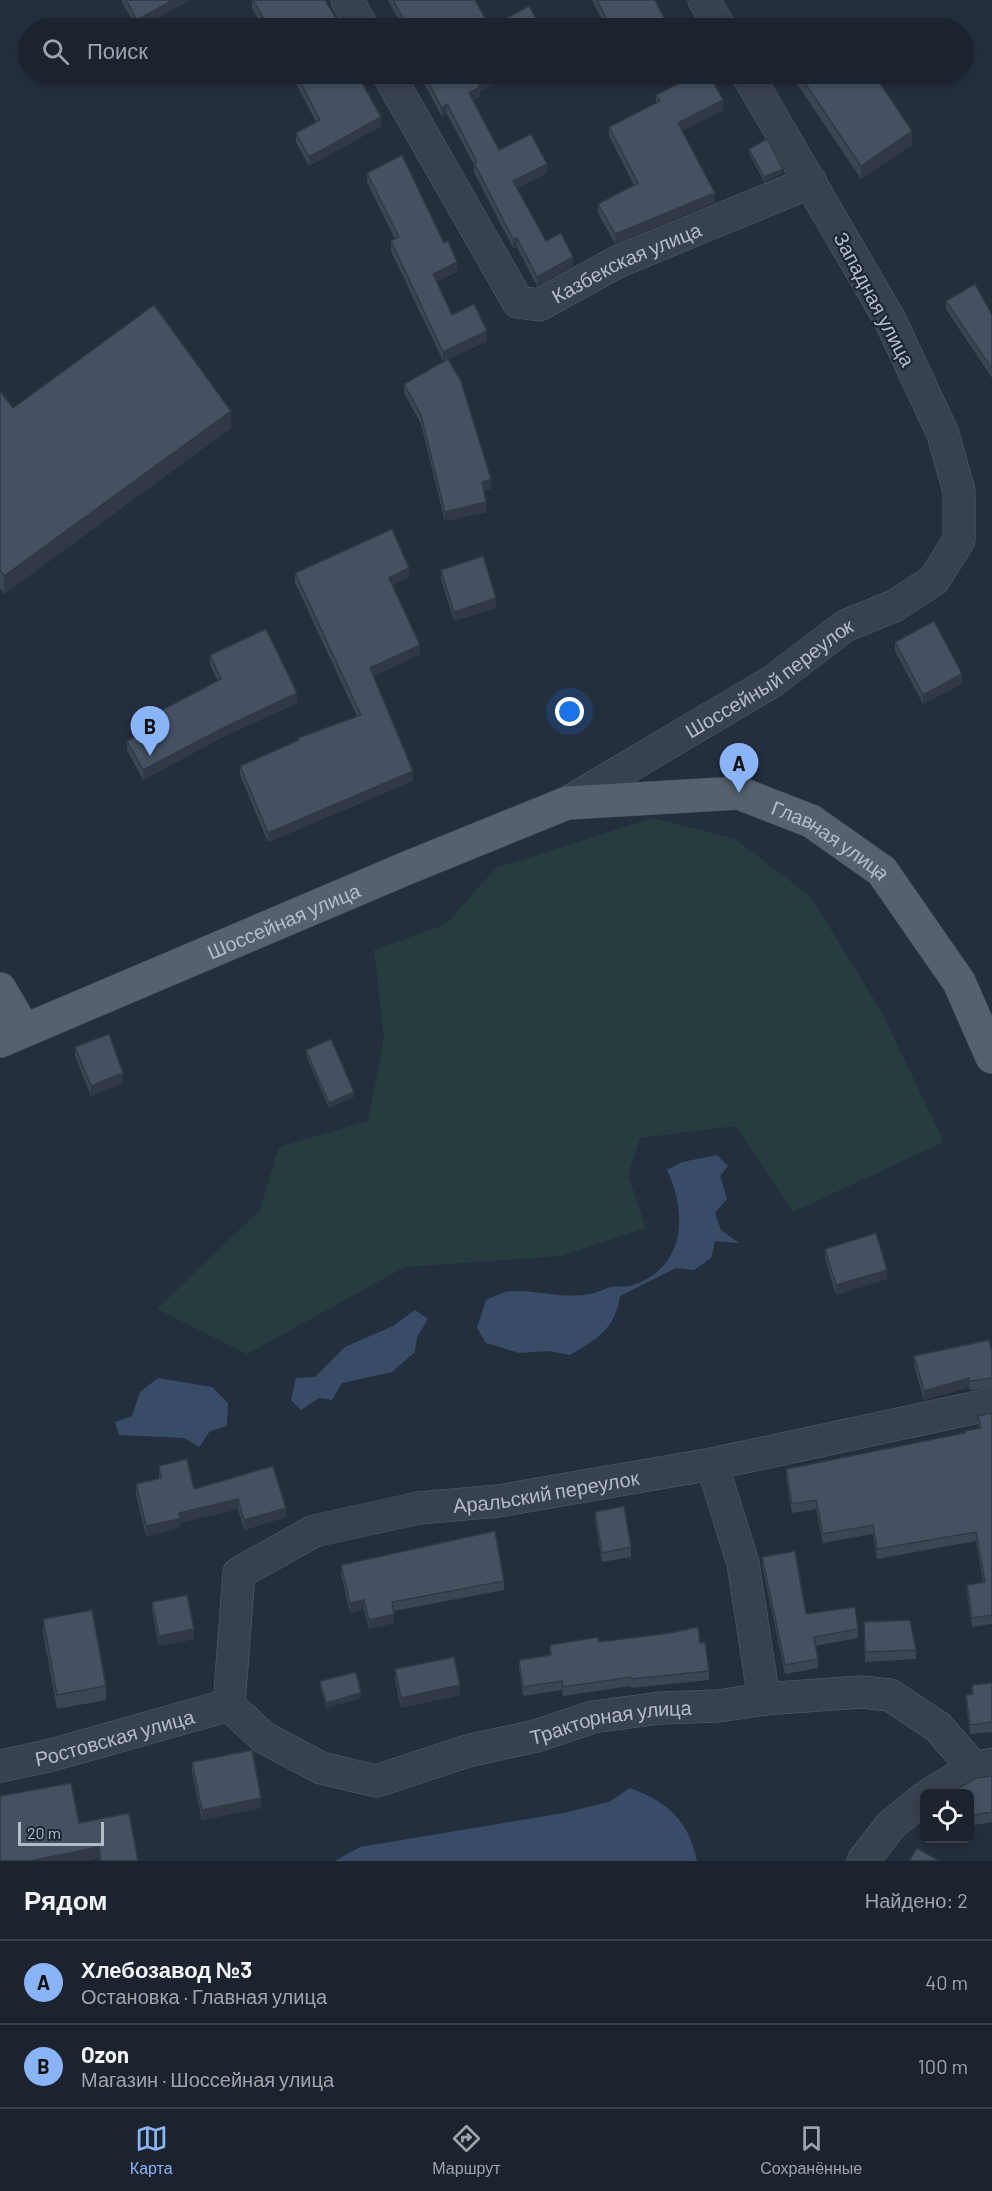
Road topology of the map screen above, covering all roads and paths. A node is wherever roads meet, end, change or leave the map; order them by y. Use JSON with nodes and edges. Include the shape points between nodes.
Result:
{"nodes":[{"id":1,"x":347,"y":0,"type":"edge"},
{"id":2,"x":704,"y":0,"type":"edge"},
{"id":3,"x":357,"y":18,"type":"edge"},
{"id":4,"x":714,"y":18,"type":"edge"},
{"id":5,"x":394,"y":84,"type":"edge"},
{"id":6,"x":753,"y":84,"type":"edge"},
{"id":7,"x":811,"y":182,"type":"junction"},
{"id":8,"x":959,"y":540,"type":"joint"},
{"id":9,"x":567,"y":803,"type":"junction"},
{"id":10,"x":0,"y":989,"type":"edge"},
{"id":11,"x":12,"y":1036,"type":"edge"},
{"id":12,"x":992,"y":1057,"type":"edge"},
{"id":13,"x":992,"y":1404,"type":"edge"},
{"id":14,"x":712,"y":1464,"type":"junction"},
{"id":15,"x":764,"y":1699,"type":"junction"},
{"id":16,"x":229,"y":1705,"type":"junction"},
{"id":17,"x":983,"y":1766,"type":"edge"},
{"id":18,"x":0,"y":1767,"type":"edge"},
{"id":19,"x":939,"y":1789,"type":"edge"},
{"id":20,"x":920,"y":1801,"type":"edge"},
{"id":21,"x":863,"y":1861,"type":"edge"}],
"edges":[{"from":1,"to":3,"type":"street"},
{"from":2,"to":4,"type":"street"},
{"from":5,"to":7,"type":"street","name":"Казбекская улица","via":[[518,302],[539,304],[617,262]]},
{"from":6,"to":7,"type":"street","name":"Западная улица"},
{"from":7,"to":8,"type":"street","name":"Западная улица","via":[[890,320],[943,434],[959,491]]},
{"from":8,"to":9,"type":"street","name":"Шоссейный переулок","via":[[934,580],[894,606],[844,626],[773,681]]},
{"from":9,"to":11,"type":"main road","name":"Шоссейная улица"},
{"from":9,"to":12,"type":"main road","name":"Главная улица","via":[[739,793],[811,821],[882,872],[959,982]]},
{"from":10,"to":11,"type":"main road"},
{"from":13,"to":14,"type":"street","name":"Аральский переулок"},
{"from":14,"to":15,"type":"street","via":[[743,1563]]},
{"from":14,"to":16,"type":"street","name":"Аральский переулок","via":[[498,1501],[418,1508],[314,1531],[239,1573]]},
{"from":15,"to":16,"type":"street","name":"Тракторная улица","via":[[593,1717],[376,1781],[321,1768],[263,1737]]},
{"from":15,"to":17,"type":"street","name":"Тракторная улица","via":[[861,1692],[890,1695],[938,1727]]},
{"from":16,"to":18,"type":"street","name":"Ростовская улица"},
{"from":17,"to":19,"type":"street"},
{"from":20,"to":21,"type":"street","via":[[891,1826]]}]}
